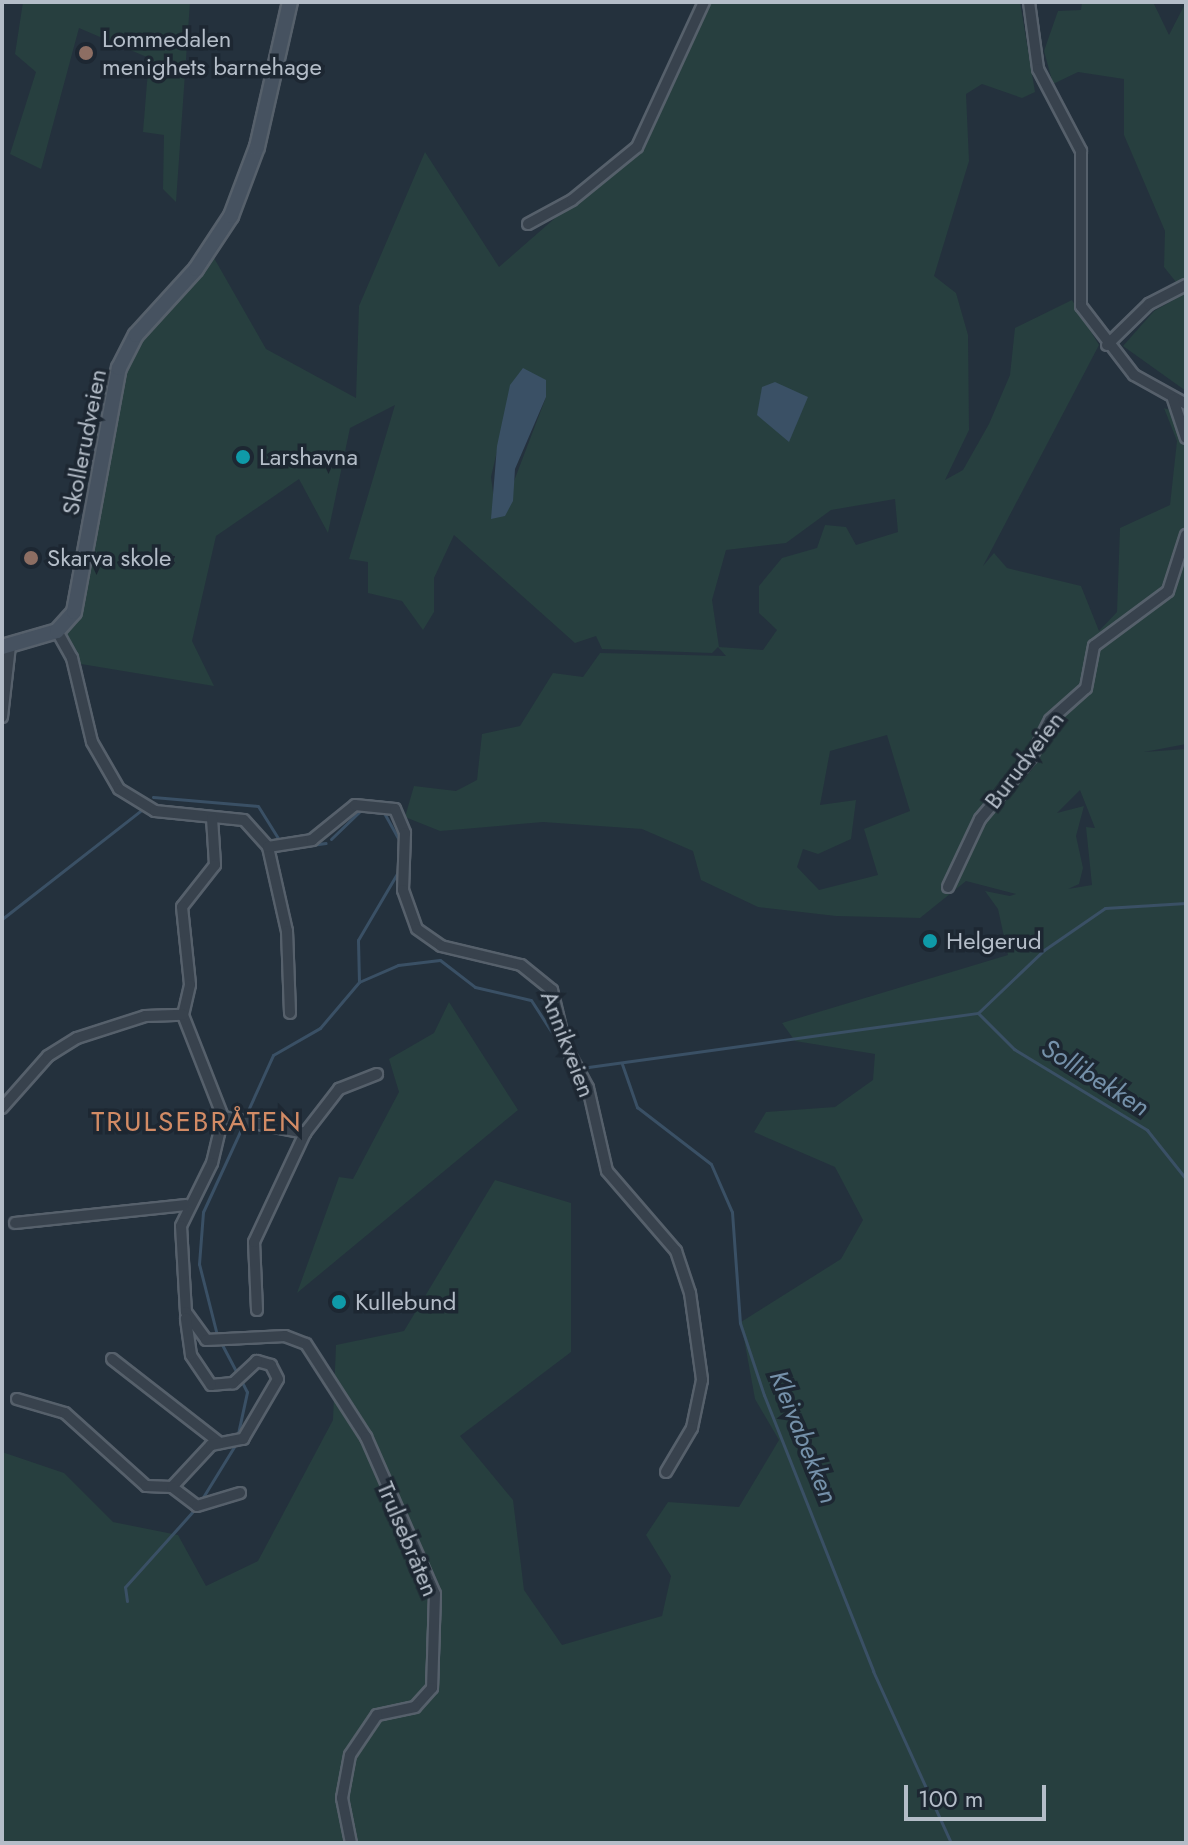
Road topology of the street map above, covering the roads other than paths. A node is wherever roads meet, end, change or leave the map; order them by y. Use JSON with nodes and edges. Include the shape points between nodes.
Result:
{"nodes":[{"id":1,"x":290,"y":2,"type":"edge"},
{"id":2,"x":704,"y":2,"type":"edge"},
{"id":3,"x":1029,"y":2,"type":"edge"},
{"id":4,"x":528,"y":224,"type":"dead end"},
{"id":5,"x":1186,"y":285,"type":"edge"},
{"id":6,"x":1107,"y":345,"type":"junction"},
{"id":7,"x":1173,"y":399,"type":"junction"},
{"id":8,"x":1186,"y":404,"type":"edge"},
{"id":9,"x":1186,"y":438,"type":"edge"},
{"id":10,"x":1186,"y":535,"type":"edge"},
{"id":11,"x":57,"y":631,"type":"junction"},
{"id":12,"x":6,"y":646,"type":"edge"},
{"id":13,"x":2,"y":717,"type":"edge"},
{"id":14,"x":212,"y":818,"type":"junction"},
{"id":15,"x":276,"y":847,"type":"junction"},
{"id":16,"x":948,"y":887,"type":"dead end"},
{"id":17,"x":290,"y":1013,"type":"dead end"},
{"id":18,"x":183,"y":1015,"type":"junction"},
{"id":19,"x":377,"y":1074,"type":"dead end"},
{"id":20,"x":2,"y":1108,"type":"edge"},
{"id":21,"x":223,"y":1117,"type":"junction"},
{"id":22,"x":305,"y":1133,"type":"junction"},
{"id":23,"x":186,"y":1205,"type":"junction"},
{"id":24,"x":15,"y":1223,"type":"dead end"},
{"id":25,"x":257,"y":1310,"type":"dead end"},
{"id":26,"x":186,"y":1312,"type":"junction"},
{"id":27,"x":112,"y":1359,"type":"dead end"},
{"id":28,"x":17,"y":1399,"type":"dead end"},
{"id":29,"x":220,"y":1443,"type":"junction"},
{"id":30,"x":666,"y":1472,"type":"dead end"},
{"id":31,"x":172,"y":1487,"type":"junction"},
{"id":32,"x":240,"y":1493,"type":"dead end"},
{"id":33,"x":351,"y":1843,"type":"edge"}],
"edges":[{"from":1,"to":11,"type":"street","name":"Skollerudveien","via":[[257,147],[231,216],[196,269],[136,335],[119,368],[80,595]]},
{"from":2,"to":4,"type":"street","via":[[637,147],[572,200]]},
{"from":3,"to":6,"type":"street","via":[[1038,69],[1081,151],[1078,293]]},
{"from":5,"to":6,"type":"street","via":[[1149,304]]},
{"from":6,"to":7,"type":"street","via":[[1134,375]]},
{"from":7,"to":8,"type":"street"},
{"from":7,"to":9,"type":"street"},
{"from":10,"to":16,"type":"street","name":"Burudveien","via":[[1168,591],[1094,646],[1086,688],[1050,720],[1031,758],[980,819]]},
{"from":11,"to":12,"type":"street"},
{"from":11,"to":14,"type":"street","via":[[72,658],[92,742],[114,782],[141,804]]},
{"from":12,"to":13,"type":"street"},
{"from":14,"to":15,"type":"street","via":[[244,820]]},
{"from":14,"to":18,"type":"street","via":[[215,865],[182,907],[190,985]]},
{"from":15,"to":17,"type":"street"},
{"from":15,"to":30,"type":"street","name":"Annikveien","via":[[312,840],[355,805],[395,809],[405,833],[403,890],[417,929],[441,946],[500,957],[540,977],[558,1004],[572,1057],[588,1088],[601,1158],[676,1251],[701,1339],[692,1428]]},
{"from":18,"to":20,"type":"street","via":[[134,1018],[77,1038],[48,1056]]},
{"from":18,"to":21,"type":"street"},
{"from":19,"to":22,"type":"street","via":[[339,1089]]},
{"from":21,"to":22,"type":"street"},
{"from":21,"to":23,"type":"street","via":[[212,1163]]},
{"from":22,"to":25,"type":"street","via":[[254,1242]]},
{"from":23,"to":24,"type":"street"},
{"from":23,"to":26,"type":"street","via":[[179,1252]]},
{"from":26,"to":29,"type":"street","via":[[191,1355],[211,1385],[233,1383],[257,1361],[277,1373],[247,1435]]},
{"from":26,"to":33,"type":"street","name":"Trulsebråten","via":[[206,1340],[285,1336],[306,1344],[366,1437],[435,1594],[432,1688],[415,1707],[377,1715],[350,1755],[342,1798]]},
{"from":27,"to":29,"type":"street"},
{"from":28,"to":31,"type":"street","via":[[65,1413],[146,1486]]},
{"from":29,"to":31,"type":"street"},
{"from":31,"to":32,"type":"street","via":[[197,1506]]}]}
